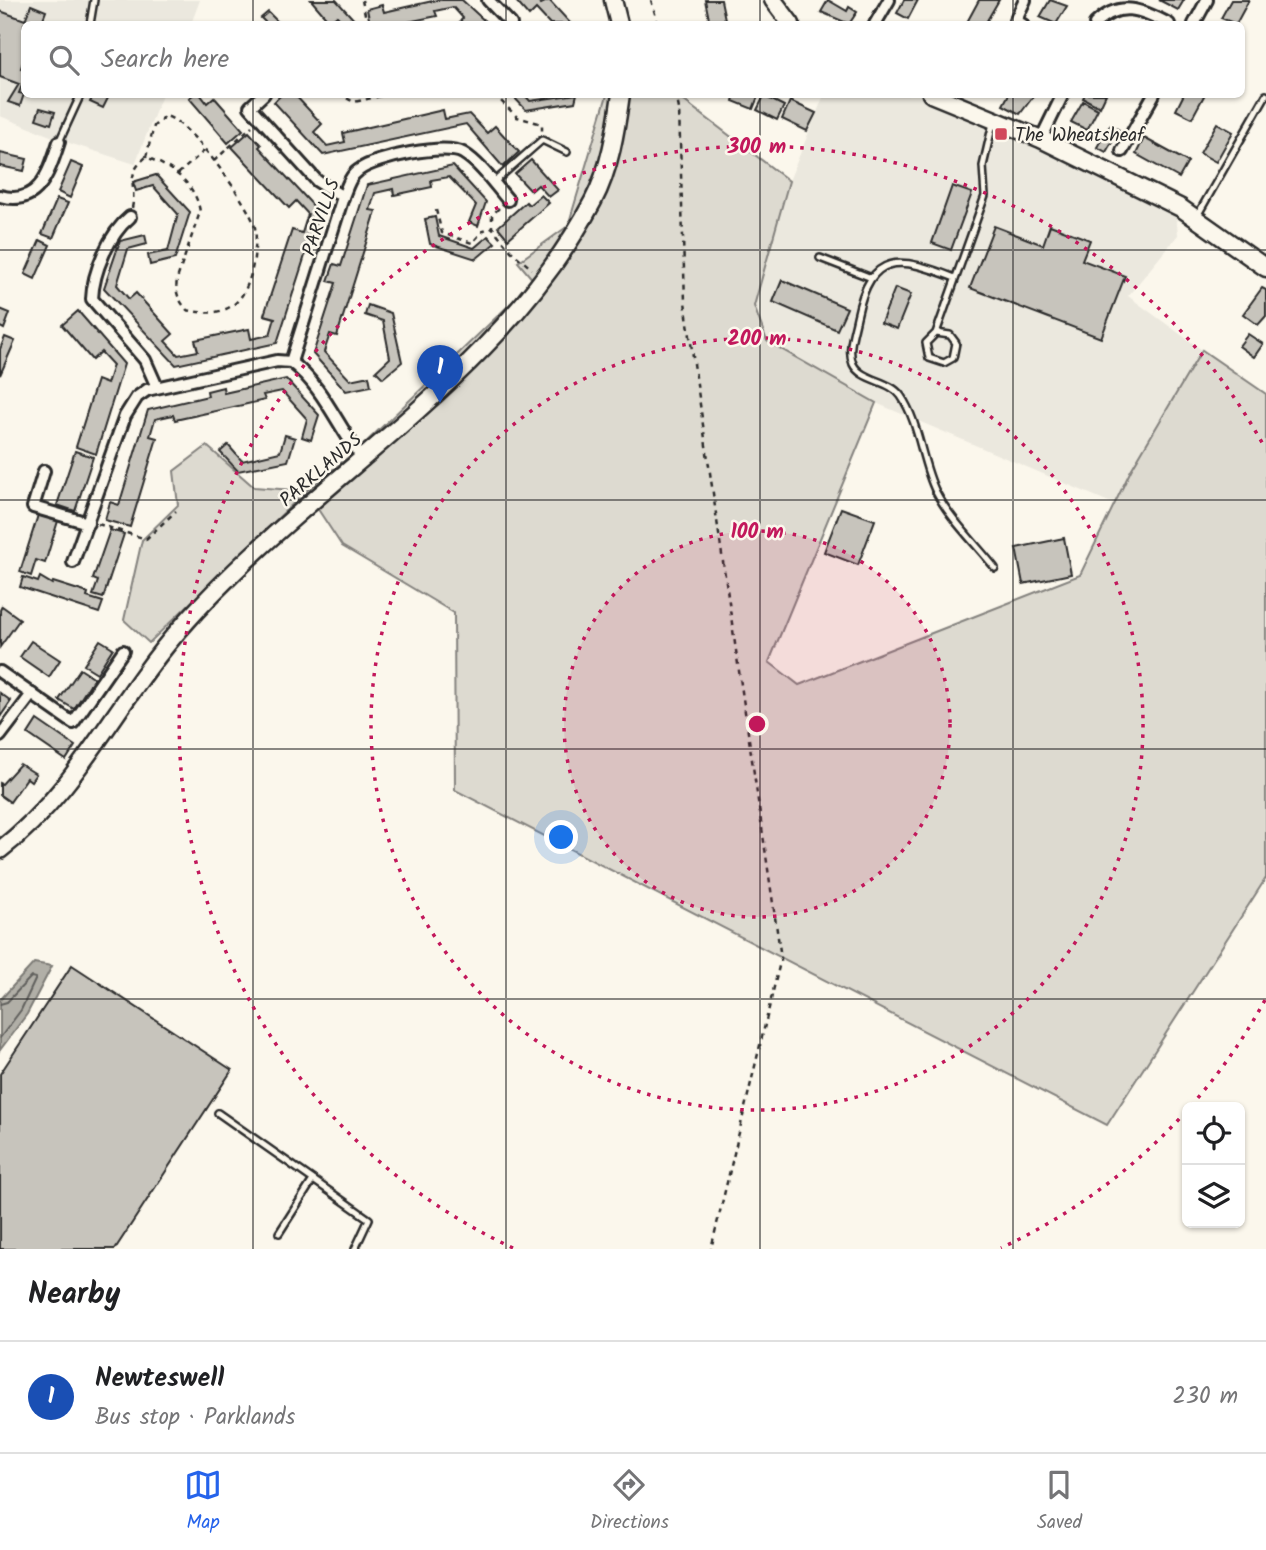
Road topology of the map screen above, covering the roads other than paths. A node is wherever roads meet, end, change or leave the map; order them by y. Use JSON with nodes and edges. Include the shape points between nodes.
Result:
{"nodes":[{"id":1,"x":94,"y":0,"type":"edge"},
{"id":2,"x":488,"y":0,"type":"edge"},
{"id":3,"x":613,"y":0,"type":"edge"},
{"id":4,"x":773,"y":0,"type":"edge"},
{"id":5,"x":889,"y":0,"type":"edge"},
{"id":6,"x":1025,"y":0,"type":"edge"},
{"id":7,"x":1207,"y":0,"type":"edge"},
{"id":8,"x":90,"y":21,"type":"edge"},
{"id":9,"x":508,"y":21,"type":"edge"},
{"id":10,"x":618,"y":21,"type":"edge"},
{"id":11,"x":789,"y":21,"type":"edge"},
{"id":12,"x":877,"y":21,"type":"edge"},
{"id":13,"x":1017,"y":21,"type":"edge"},
{"id":14,"x":1099,"y":21,"type":"edge"},
{"id":15,"x":1163,"y":21,"type":"edge"},
{"id":16,"x":1196,"y":21,"type":"edge"},
{"id":17,"x":1266,"y":95,"type":"edge"},
{"id":18,"x":79,"y":98,"type":"edge"},
{"id":19,"x":260,"y":98,"type":"edge"},
{"id":20,"x":621,"y":98,"type":"edge"},
{"id":21,"x":941,"y":98,"type":"edge"},
{"id":22,"x":1061,"y":98,"type":"edge"},
{"id":23,"x":1152,"y":98,"type":"edge"},
{"id":24,"x":994,"y":120,"type":"junction"},
{"id":25,"x":1041,"y":139,"type":"junction"},
{"id":26,"x":59,"y":142,"type":"joint"},
{"id":27,"x":1122,"y":151,"type":"dead end"},
{"id":28,"x":567,"y":152,"type":"dead end"},
{"id":29,"x":493,"y":183,"type":"junction"},
{"id":30,"x":0,"y":196,"type":"edge"},
{"id":31,"x":343,"y":197,"type":"junction"},
{"id":32,"x":508,"y":200,"type":"road end"},
{"id":33,"x":130,"y":217,"type":"road end"},
{"id":34,"x":1196,"y":218,"type":"junction"},
{"id":35,"x":820,"y":258,"type":"dead end"},
{"id":36,"x":1266,"y":268,"type":"edge"},
{"id":37,"x":869,"y":277,"type":"junction"},
{"id":38,"x":954,"y":278,"type":"junction"},
{"id":39,"x":936,"y":332,"type":"junction"},
{"id":40,"x":290,"y":362,"type":"junction"},
{"id":41,"x":157,"y":387,"type":"junction"},
{"id":42,"x":363,"y":460,"type":"junction"},
{"id":43,"x":44,"y":471,"type":"dead end"},
{"id":44,"x":88,"y":523,"type":"junction"},
{"id":45,"x":74,"y":562,"type":"dead end"},
{"id":46,"x":995,"y":568,"type":"dead end"},
{"id":47,"x":123,"y":651,"type":"dead end"},
{"id":48,"x":0,"y":672,"type":"edge"},
{"id":49,"x":32,"y":694,"type":"junction"},
{"id":50,"x":0,"y":736,"type":"edge"},
{"id":51,"x":0,"y":850,"type":"edge"},
{"id":52,"x":218,"y":1113,"type":"dead end"},
{"id":53,"x":313,"y":1180,"type":"junction"},
{"id":54,"x":279,"y":1233,"type":"dead end"},
{"id":55,"x":355,"y":1249,"type":"edge"}],
"edges":[{"from":1,"to":8,"type":"lane"},
{"from":2,"to":9,"type":"street"},
{"from":3,"to":10,"type":"street"},
{"from":4,"to":11,"type":"street"},
{"from":5,"to":12,"type":"street"},
{"from":6,"to":13,"type":"street"},
{"from":7,"to":16,"type":"street"},
{"from":14,"to":15,"type":"street","via":[[1119,7],[1133,7]]},
{"from":17,"to":34,"type":"lane"},
{"from":18,"to":26,"type":"lane"},
{"from":19,"to":31,"type":"street","via":[[250,107],[260,119],[317,181]]},
{"from":20,"to":42,"type":"street","name":"PARKLANDS","via":[[617,128],[594,200],[543,278],[481,349]]},
{"from":21,"to":24,"type":"street"},
{"from":22,"to":25,"type":"street"},
{"from":23,"to":27,"type":"street"},
{"from":24,"to":25,"type":"street"},
{"from":24,"to":38,"type":"lane","via":[[983,166],[985,196]]},
{"from":25,"to":34,"type":"street"},
{"from":26,"to":30,"type":"street","via":[[39,190],[22,198]]},
{"from":28,"to":29,"type":"lane","via":[[541,140]]},
{"from":29,"to":31,"type":"street","name":"PARVILLS","via":[[462,152],[435,148],[369,164],[350,178]]},
{"from":29,"to":32,"type":"street","name":"PARVILLS"},
{"from":31,"to":40,"type":"street","name":"PARVILLS"},
{"from":33,"to":41,"type":"street","via":[[117,227],[92,284],[92,299],[145,360]]},
{"from":34,"to":36,"type":"street"},
{"from":35,"to":37,"type":"lane"},
{"from":37,"to":38,"type":"lane","via":[[901,262]]},
{"from":37,"to":46,"type":"lane","via":[[850,347],[853,364],[902,398],[936,493]]},
{"from":38,"to":39,"type":"lane"},
{"from":39,"to":39,"type":"lane","via":[[926,343],[926,354],[933,362],[944,363],[953,358],[956,343],[950,335]]},
{"from":40,"to":41,"type":"street"},
{"from":40,"to":42,"type":"street","via":[[323,394]]},
{"from":41,"to":44,"type":"street","via":[[137,397],[130,407]]},
{"from":42,"to":51,"type":"street","name":"PARKLANDS","via":[[222,584],[179,630],[124,699],[60,794]]},
{"from":43,"to":44,"type":"street","via":[[33,507]]},
{"from":44,"to":45,"type":"street"},
{"from":47,"to":49,"type":"street","via":[[73,723]]},
{"from":48,"to":49,"type":"street"},
{"from":49,"to":50,"type":"street"},
{"from":52,"to":53,"type":"lane"},
{"from":53,"to":54,"type":"lane"},
{"from":53,"to":55,"type":"lane","via":[[369,1219]]}]}
